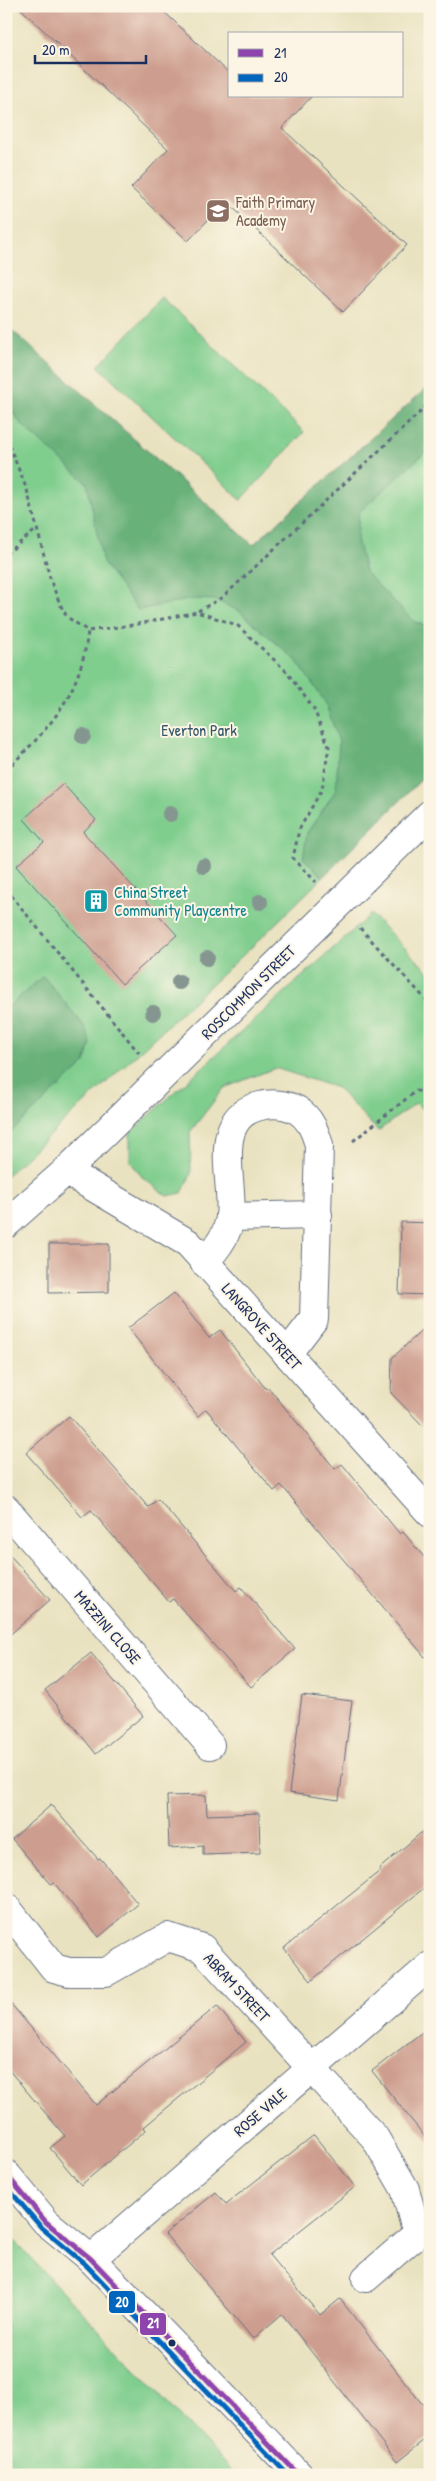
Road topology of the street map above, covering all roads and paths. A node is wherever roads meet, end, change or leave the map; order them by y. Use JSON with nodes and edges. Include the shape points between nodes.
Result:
{"nodes":[{"id":1,"x":430,"y":403,"type":"edge"},
{"id":2,"x":6,"y":438,"type":"edge"},
{"id":3,"x":37,"y":529,"type":"junction"},
{"id":4,"x":6,"y":554,"type":"edge"},
{"id":5,"x":198,"y":612,"type":"junction"},
{"id":6,"x":88,"y":631,"type":"junction"},
{"id":7,"x":6,"y":770,"type":"edge"},
{"id":8,"x":430,"y":814,"type":"edge"},
{"id":9,"x":6,"y":889,"type":"edge"},
{"id":10,"x":338,"y":904,"type":"junction"},
{"id":11,"x":430,"y":1004,"type":"edge"},
{"id":12,"x":160,"y":1079,"type":"junction"},
{"id":13,"x":66,"y":1172,"type":"junction"},
{"id":14,"x":318,"y":1215,"type":"junction"},
{"id":15,"x":230,"y":1217,"type":"junction"},
{"id":16,"x":6,"y":1224,"type":"edge"},
{"id":17,"x":204,"y":1262,"type":"junction"},
{"id":18,"x":287,"y":1354,"type":"junction"},
{"id":19,"x":6,"y":1509,"type":"edge"},
{"id":20,"x":430,"y":1513,"type":"edge"},
{"id":21,"x":210,"y":1745,"type":"dead end"},
{"id":22,"x":6,"y":1907,"type":"edge"},
{"id":23,"x":430,"y":1966,"type":"edge"},
{"id":24,"x":312,"y":2068,"type":"junction"},
{"id":25,"x":6,"y":2174,"type":"edge"},
{"id":26,"x":424,"y":2241,"type":"edge"},
{"id":27,"x":91,"y":2259,"type":"junction"},
{"id":28,"x":366,"y":2278,"type":"dead end"},
{"id":29,"x":299,"y":2475,"type":"edge"}],
"edges":[{"from":1,"to":5,"type":"path","via":[[223,597]]},
{"from":2,"to":3,"type":"path","via":[[27,490]]},
{"from":3,"to":4,"type":"path"},
{"from":3,"to":6,"type":"path","via":[[61,606],[67,617]]},
{"from":5,"to":6,"type":"path"},
{"from":5,"to":10,"type":"path","via":[[237,626],[285,670],[314,709],[329,747],[322,789],[298,830],[293,858]]},
{"from":6,"to":7,"type":"path","via":[[83,663],[65,702],[47,730]]},
{"from":8,"to":10,"type":"street","name":"ROSCOMMON STREET"},
{"from":9,"to":12,"type":"path"},
{"from":10,"to":11,"type":"path"},
{"from":10,"to":12,"type":"street","name":"ROSCOMMON STREET"},
{"from":12,"to":13,"type":"street","name":"ROSCOMMON STREET"},
{"from":13,"to":16,"type":"street","name":"ROSCOMMON STREET"},
{"from":13,"to":17,"type":"street","name":"LANGROVE STREET","via":[[188,1243]]},
{"from":14,"to":15,"type":"street"},
{"from":14,"to":15,"type":"street","via":[[319,1145],[316,1132],[297,1110],[269,1104],[257,1106],[246,1113],[231,1131],[228,1153]]},
{"from":14,"to":18,"type":"street","via":[[314,1319]]},
{"from":15,"to":17,"type":"street","via":[[218,1248]]},
{"from":17,"to":18,"type":"street","name":"LANGROVE STREET"},
{"from":18,"to":20,"type":"street","name":"LANGROVE STREET"},
{"from":19,"to":21,"type":"street","name":"MAZZINI CLOSE"},
{"from":22,"to":24,"type":"street","name":"ABRAM STREET","via":[[54,1968],[68,1972],[106,1972],[168,1937],[202,1948]]},
{"from":23,"to":24,"type":"street","name":"ROSE VALE"},
{"from":24,"to":26,"type":"street","name":"ABRAM STREET","via":[[374,2138],[405,2189]]},
{"from":24,"to":27,"type":"street","name":"ROSE VALE"},
{"from":25,"to":27,"type":"street","via":[[46,2222]]},
{"from":26,"to":28,"type":"street"},
{"from":27,"to":29,"type":"street"}]}
